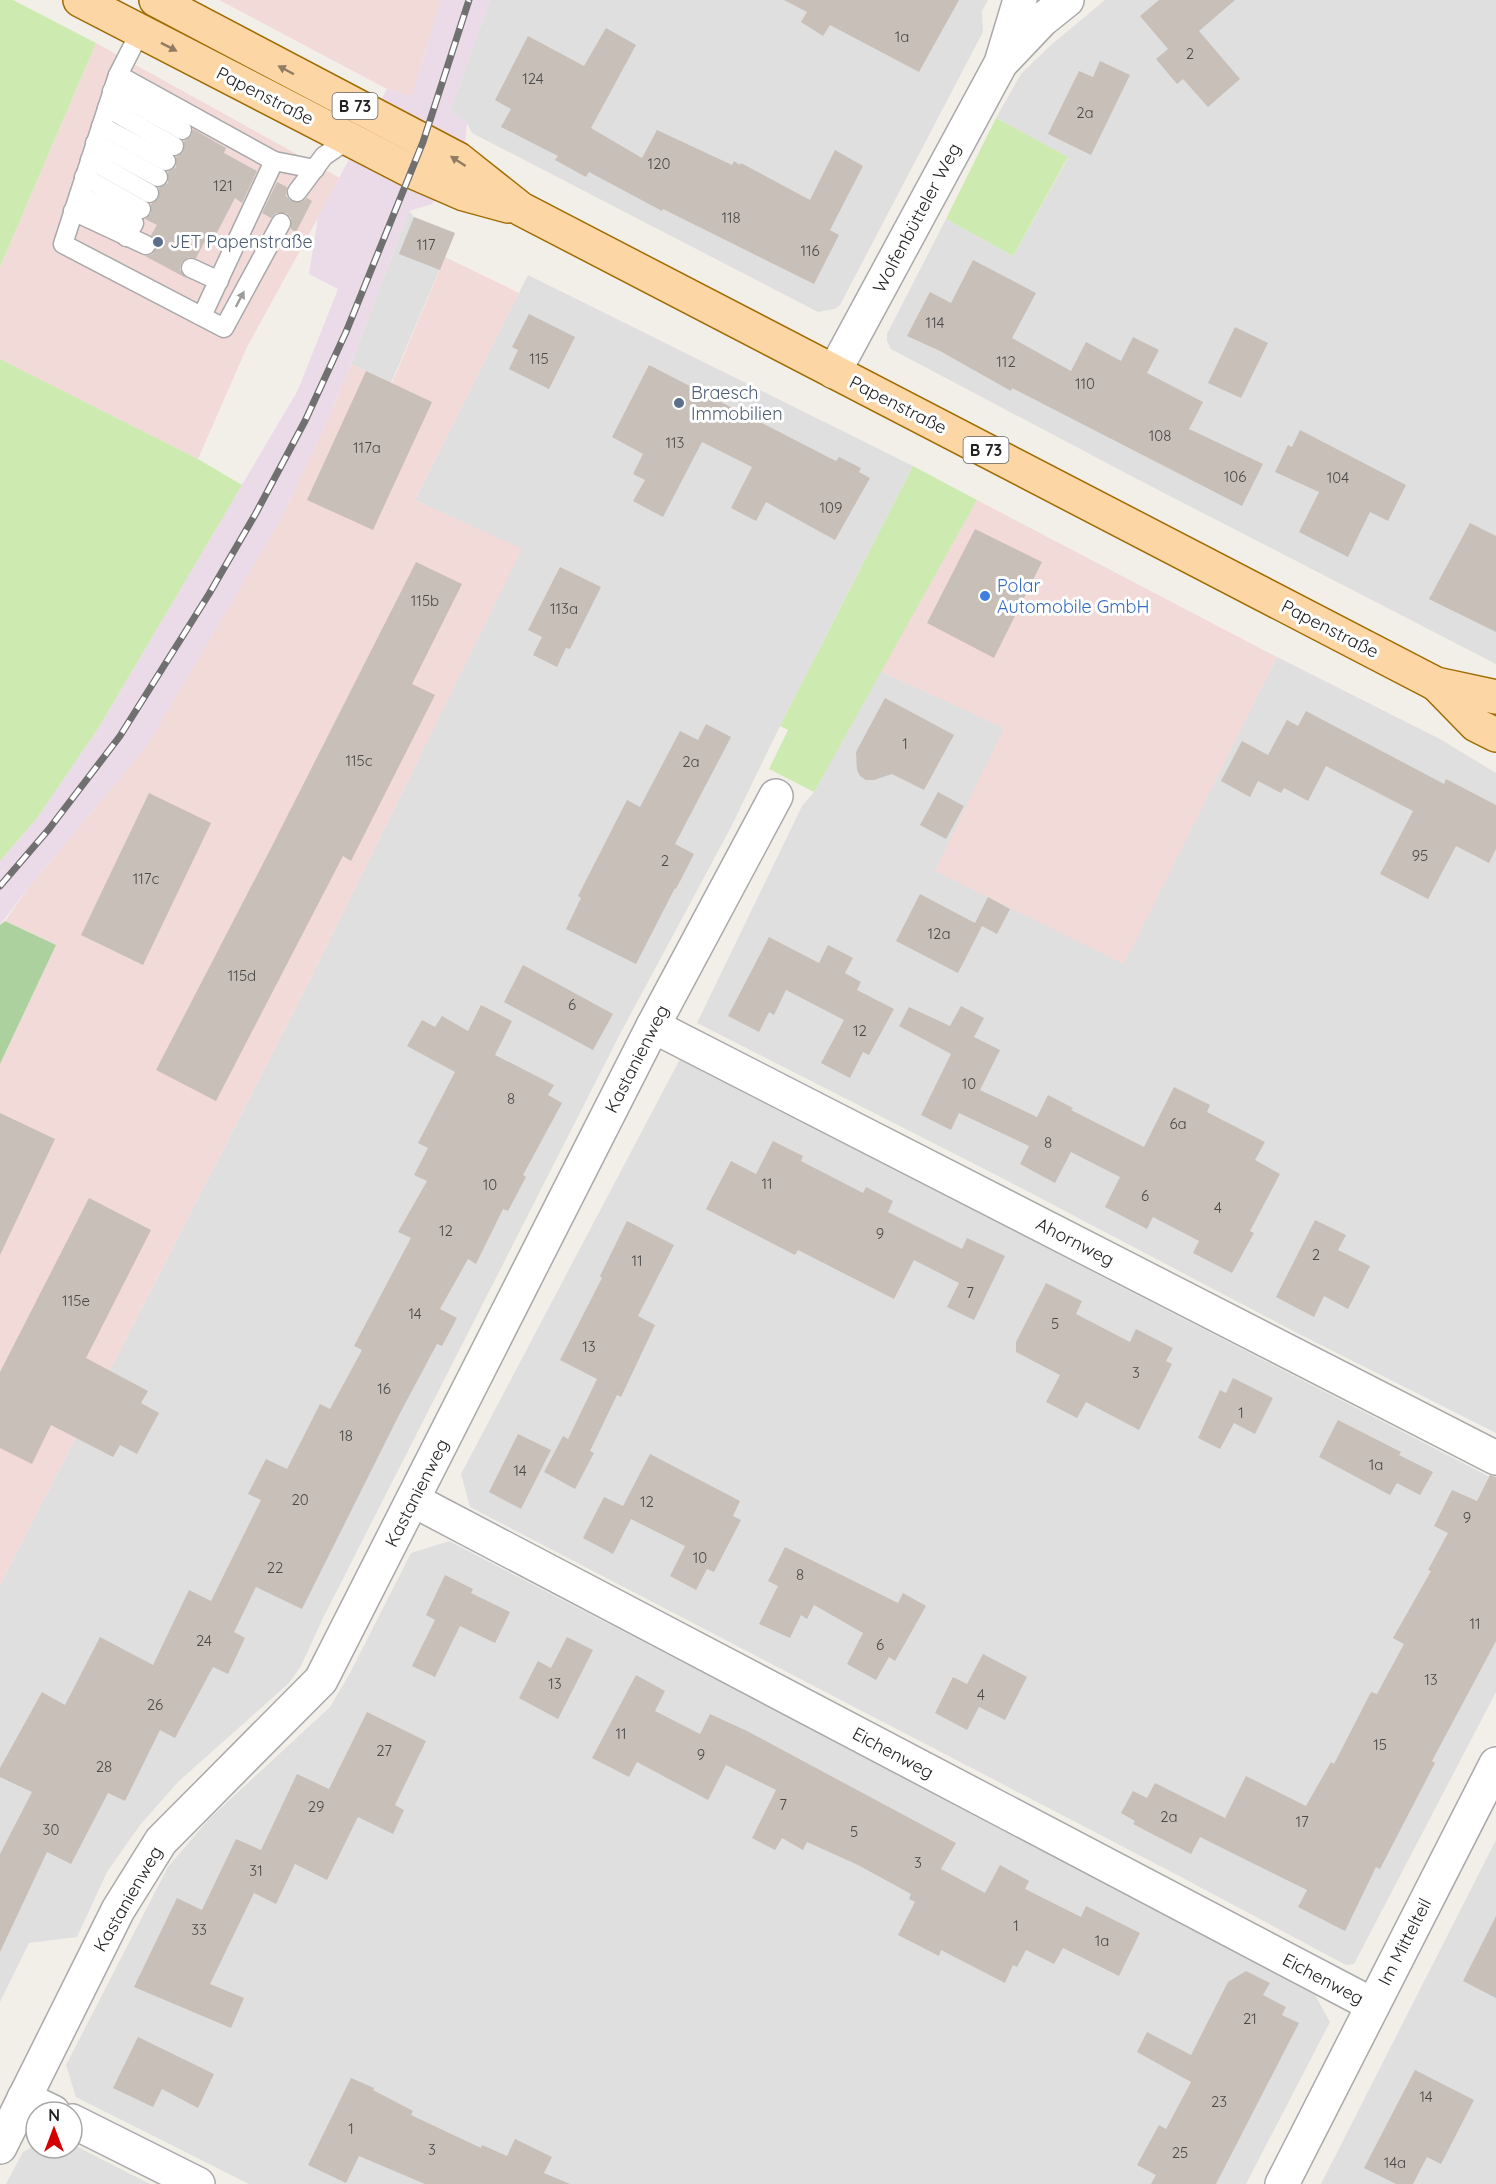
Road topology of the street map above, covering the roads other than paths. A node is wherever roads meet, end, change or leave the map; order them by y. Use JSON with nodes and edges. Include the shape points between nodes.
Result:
{"nodes":[{"id":1,"x":80,"y":0,"type":"edge"},
{"id":2,"x":156,"y":0,"type":"edge"},
{"id":3,"x":1020,"y":0,"type":"edge"},
{"id":4,"x":1067,"y":0,"type":"edge"},
{"id":5,"x":140,"y":32,"type":"junction"},
{"id":6,"x":1001,"y":63,"type":"junction"},
{"id":7,"x":101,"y":126,"type":"junction"},
{"id":8,"x":349,"y":139,"type":"junction"},
{"id":9,"x":274,"y":161,"type":"junction"},
{"id":10,"x":162,"y":169,"type":"junction"},
{"id":11,"x":315,"y":169,"type":"junction"},
{"id":12,"x":297,"y":192,"type":"dead end"},
{"id":13,"x":76,"y":203,"type":"junction"},
{"id":14,"x":521,"y":209,"type":"junction"},
{"id":15,"x":281,"y":224,"type":"dead end"},
{"id":16,"x":146,"y":246,"type":"dead end"},
{"id":17,"x":191,"y":267,"type":"dead end"},
{"id":18,"x":219,"y":281,"type":"junction"},
{"id":19,"x":201,"y":316,"type":"junction"},
{"id":20,"x":834,"y":372,"type":"junction"},
{"id":21,"x":1436,"y":684,"type":"junction"},
{"id":22,"x":1496,"y":697,"type":"edge"},
{"id":23,"x":1496,"y":735,"type":"edge"},
{"id":24,"x":776,"y":796,"type":"dead end"},
{"id":25,"x":653,"y":1026,"type":"junction"},
{"id":26,"x":1496,"y":1458,"type":"edge"},
{"id":27,"x":413,"y":1500,"type":"junction"},
{"id":28,"x":1496,"y":1764,"type":"edge"},
{"id":29,"x":1373,"y":2005,"type":"junction"},
{"id":30,"x":24,"y":2098,"type":"junction"},
{"id":31,"x":28,"y":2100,"type":"edge"},
{"id":32,"x":84,"y":2127,"type":"edge"},
{"id":33,"x":0,"y":2147,"type":"edge"},
{"id":34,"x":198,"y":2184,"type":"edge"},
{"id":35,"x":1282,"y":2184,"type":"edge"}],
"edges":[{"from":1,"to":5,"type":"main road","name":"Papenstraße","number":"B 73"},
{"from":14,"to":2,"type":"main road","name":"Papenstraße","number":"B 73","one_way":true,"via":[[458,159]]},
{"from":3,"to":6,"type":"street","name":"Wolfenbütteler Weg"},
{"from":4,"to":6,"type":"street","name":"Wolfenbütteler Weg"},
{"from":5,"to":7,"type":"lane"},
{"from":5,"to":8,"type":"main road","name":"Papenstraße","number":"B 73","one_way":true},
{"from":6,"to":20,"type":"street","name":"Wolfenbütteler Weg"},
{"from":7,"to":9,"type":"lane"},
{"from":7,"to":10,"type":"lane"},
{"from":7,"to":10,"type":"lane"},
{"from":7,"to":10,"type":"lane"},
{"from":7,"to":13,"type":"lane"},
{"from":8,"to":11,"type":"lane","via":[[324,156]]},
{"from":8,"to":14,"type":"main road","name":"Papenstraße","number":"B 73","via":[[464,194]]},
{"from":9,"to":11,"type":"lane"},
{"from":9,"to":18,"type":"lane"},
{"from":11,"to":12,"type":"lane"},
{"from":13,"to":16,"type":"lane"},
{"from":13,"to":19,"type":"lane","via":[[63,244]]},
{"from":14,"to":20,"type":"main road","name":"Papenstraße","number":"B 73"},
{"from":19,"to":15,"type":"lane","one_way":true,"via":[[224,328]]},
{"from":17,"to":18,"type":"lane"},
{"from":18,"to":19,"type":"lane"},
{"from":20,"to":21,"type":"main road","name":"Papenstraße","number":"B 73"},
{"from":21,"to":22,"type":"main road","name":"Papenstraße","number":"B 73"},
{"from":21,"to":23,"type":"main road","name":"Papenstraße","number":"B 73","via":[[1476,725]]},
{"from":24,"to":25,"type":"street","name":"Kastanienweg"},
{"from":25,"to":26,"type":"street","name":"Ahornweg"},
{"from":25,"to":27,"type":"street","name":"Kastanienweg"},
{"from":27,"to":29,"type":"street","name":"Eichenweg"},
{"from":27,"to":30,"type":"street","name":"Kastanienweg","via":[[321,1680],[161,1841],[118,1910]]},
{"from":28,"to":29,"type":"street","name":"Im Mittelteil"},
{"from":29,"to":35,"type":"street","name":"Im Mittelteil"},
{"from":30,"to":31,"type":"street"},
{"from":30,"to":33,"type":"street","name":"Kastanienweg"},
{"from":32,"to":34,"type":"street"}]}
